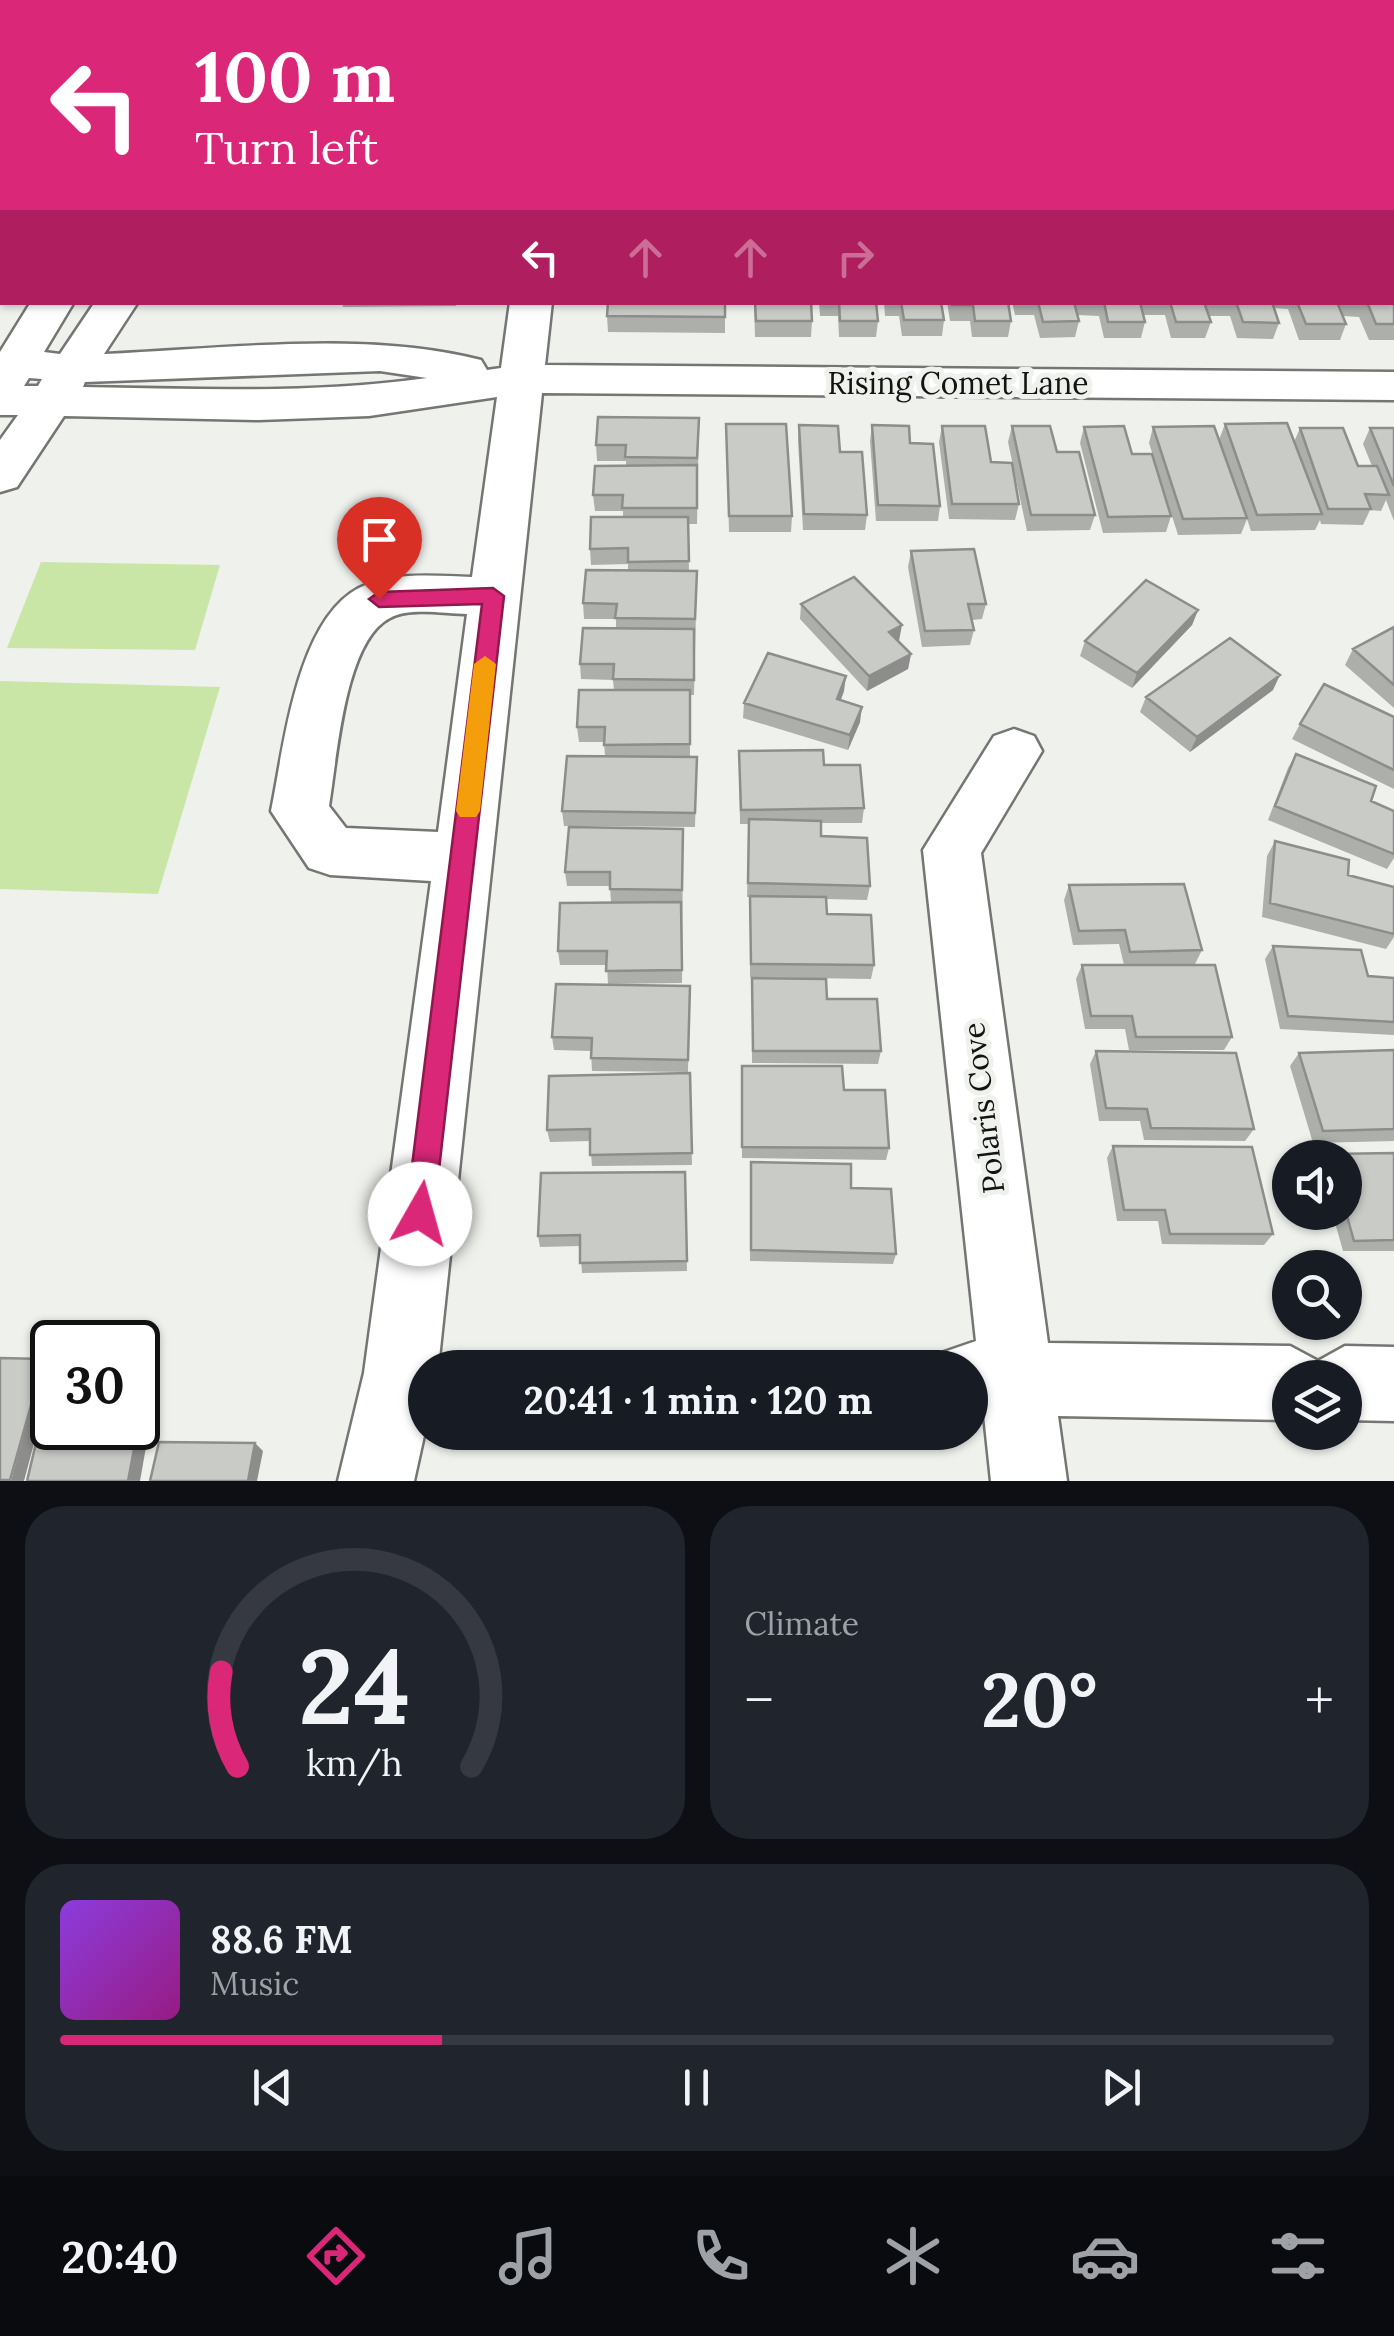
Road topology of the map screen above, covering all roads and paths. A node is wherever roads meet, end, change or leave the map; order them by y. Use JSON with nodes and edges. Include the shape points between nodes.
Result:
{"nodes":[{"id":1,"x":51,"y":305,"type":"edge"},
{"id":2,"x":116,"y":305,"type":"edge"},
{"id":3,"x":530,"y":305,"type":"edge"},
{"id":4,"x":522,"y":380,"type":"junction"},
{"id":5,"x":5,"y":383,"type":"edge"},
{"id":6,"x":60,"y":386,"type":"junction"},
{"id":7,"x":1394,"y":386,"type":"edge"},
{"id":8,"x":0,"y":476,"type":"edge"},
{"id":9,"x":493,"y":596,"type":"junction"},
{"id":10,"x":1014,"y":751,"type":"dead end"},
{"id":11,"x":462,"y":858,"type":"junction"},
{"id":12,"x":415,"y":1350,"type":"edge"},
{"id":13,"x":992,"y":1378,"type":"edge"},
{"id":14,"x":1272,"y":1382,"type":"edge"},
{"id":15,"x":1362,"y":1383,"type":"edge"},
{"id":16,"x":1394,"y":1384,"type":"edge"},
{"id":17,"x":408,"y":1388,"type":"edge"},
{"id":18,"x":376,"y":1481,"type":"edge"},
{"id":19,"x":1029,"y":1481,"type":"edge"}],
"edges":[{"from":1,"to":5,"type":"street"},
{"from":2,"to":6,"type":"street"},
{"from":3,"to":4,"type":"street"},
{"from":4,"to":6,"type":"street","name":"Rising Comet Lane","via":[[368,401]]},
{"from":4,"to":7,"type":"street","name":"Rising Comet Lane"},
{"from":4,"to":9,"type":"street"},
{"from":5,"to":6,"type":"street","name":"Rising Comet Lane"},
{"from":6,"to":8,"type":"street"},
{"from":9,"to":11,"type":"street"},
{"from":9,"to":11,"type":"street","via":[[379,599],[354,616],[327,673],[300,811],[330,852]]},
{"from":10,"to":13,"type":"street","name":"Polaris Cove","via":[[952,850]]},
{"from":11,"to":12,"type":"street"},
{"from":13,"to":14,"type":"street"},
{"from":13,"to":19,"type":"street","name":"Polaris Cove"},
{"from":15,"to":16,"type":"street"},
{"from":17,"to":18,"type":"street"}]}
